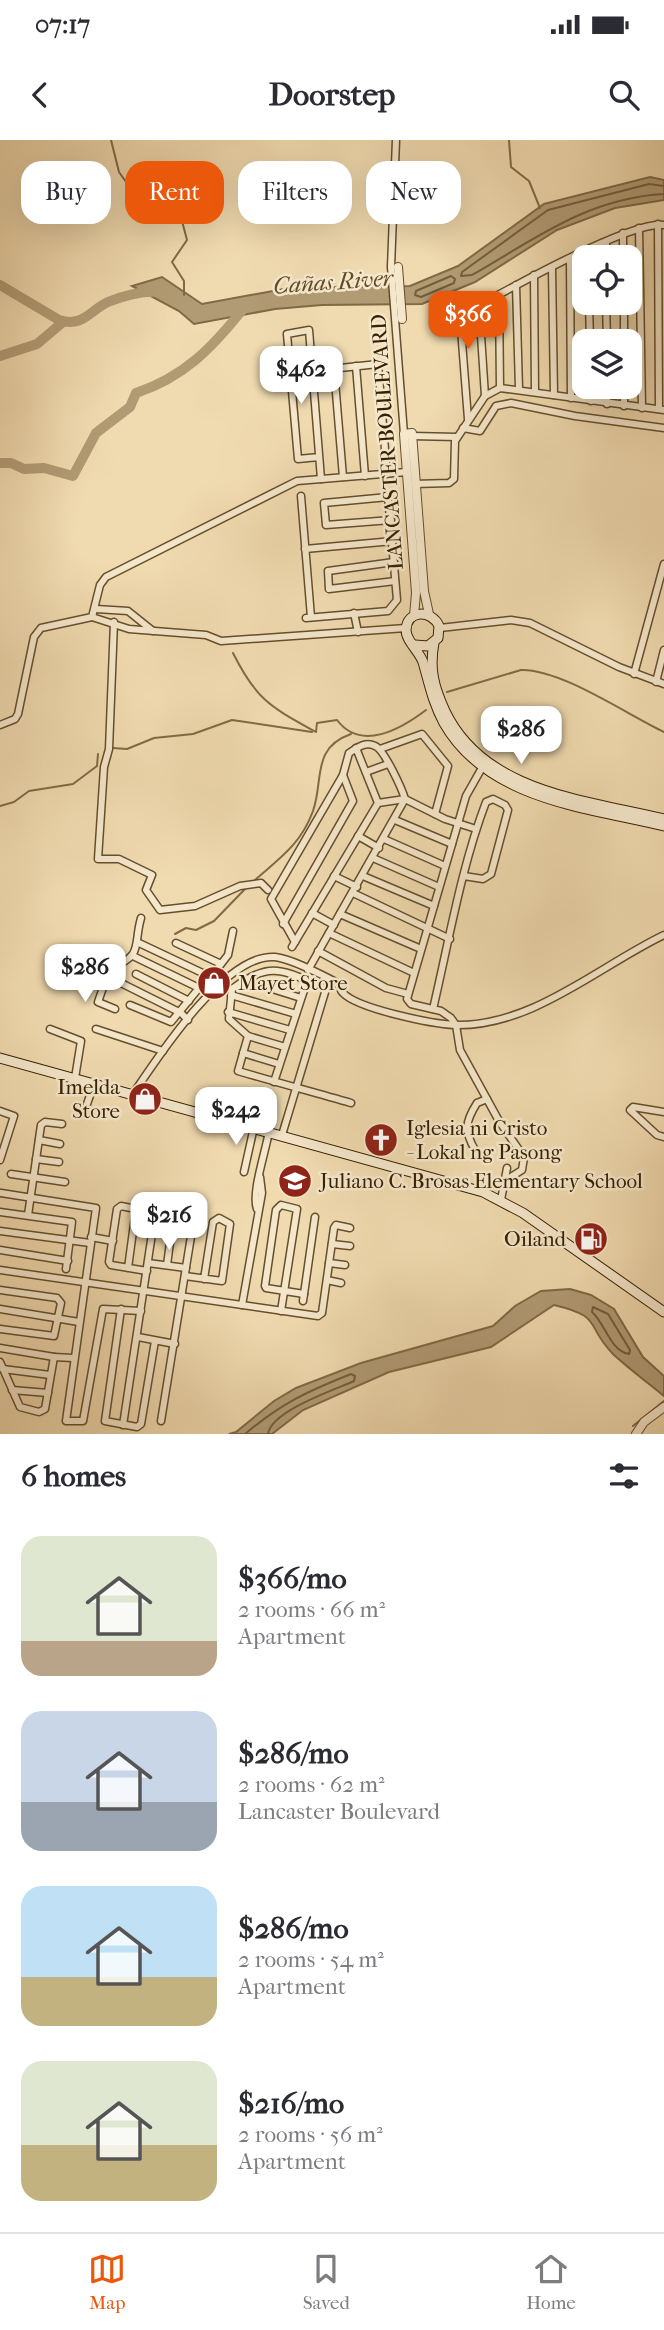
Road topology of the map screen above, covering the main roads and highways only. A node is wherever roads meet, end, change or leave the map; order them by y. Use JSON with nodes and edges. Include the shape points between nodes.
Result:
{"nodes":[{"id":1,"x":433,"y":643,"type":"junction"},
{"id":2,"x":415,"y":645,"type":"junction"},
{"id":3,"x":484,"y":764,"type":"junction"},
{"id":4,"x":664,"y":819,"type":"edge"},
{"id":5,"x":664,"y":826,"type":"edge"},
{"id":6,"x":0,"y":1058,"type":"edge"},
{"id":7,"x":664,"y":1312,"type":"edge"}],
"edges":[{"from":1,"to":2,"type":"main road"},
{"from":1,"to":2,"type":"main road","via":[[440,628],[429,614],[414,616],[406,628]]},
{"from":1,"to":3,"type":"main road","via":[[436,692],[461,736]]},
{"from":2,"to":3,"type":"main road","via":[[443,722]]},
{"from":3,"to":4,"type":"main road","via":[[531,787]]},
{"from":3,"to":5,"type":"main road","via":[[507,784],[529,793]]},
{"from":6,"to":7,"type":"main road","via":[[451,1182],[501,1200]]}]}
